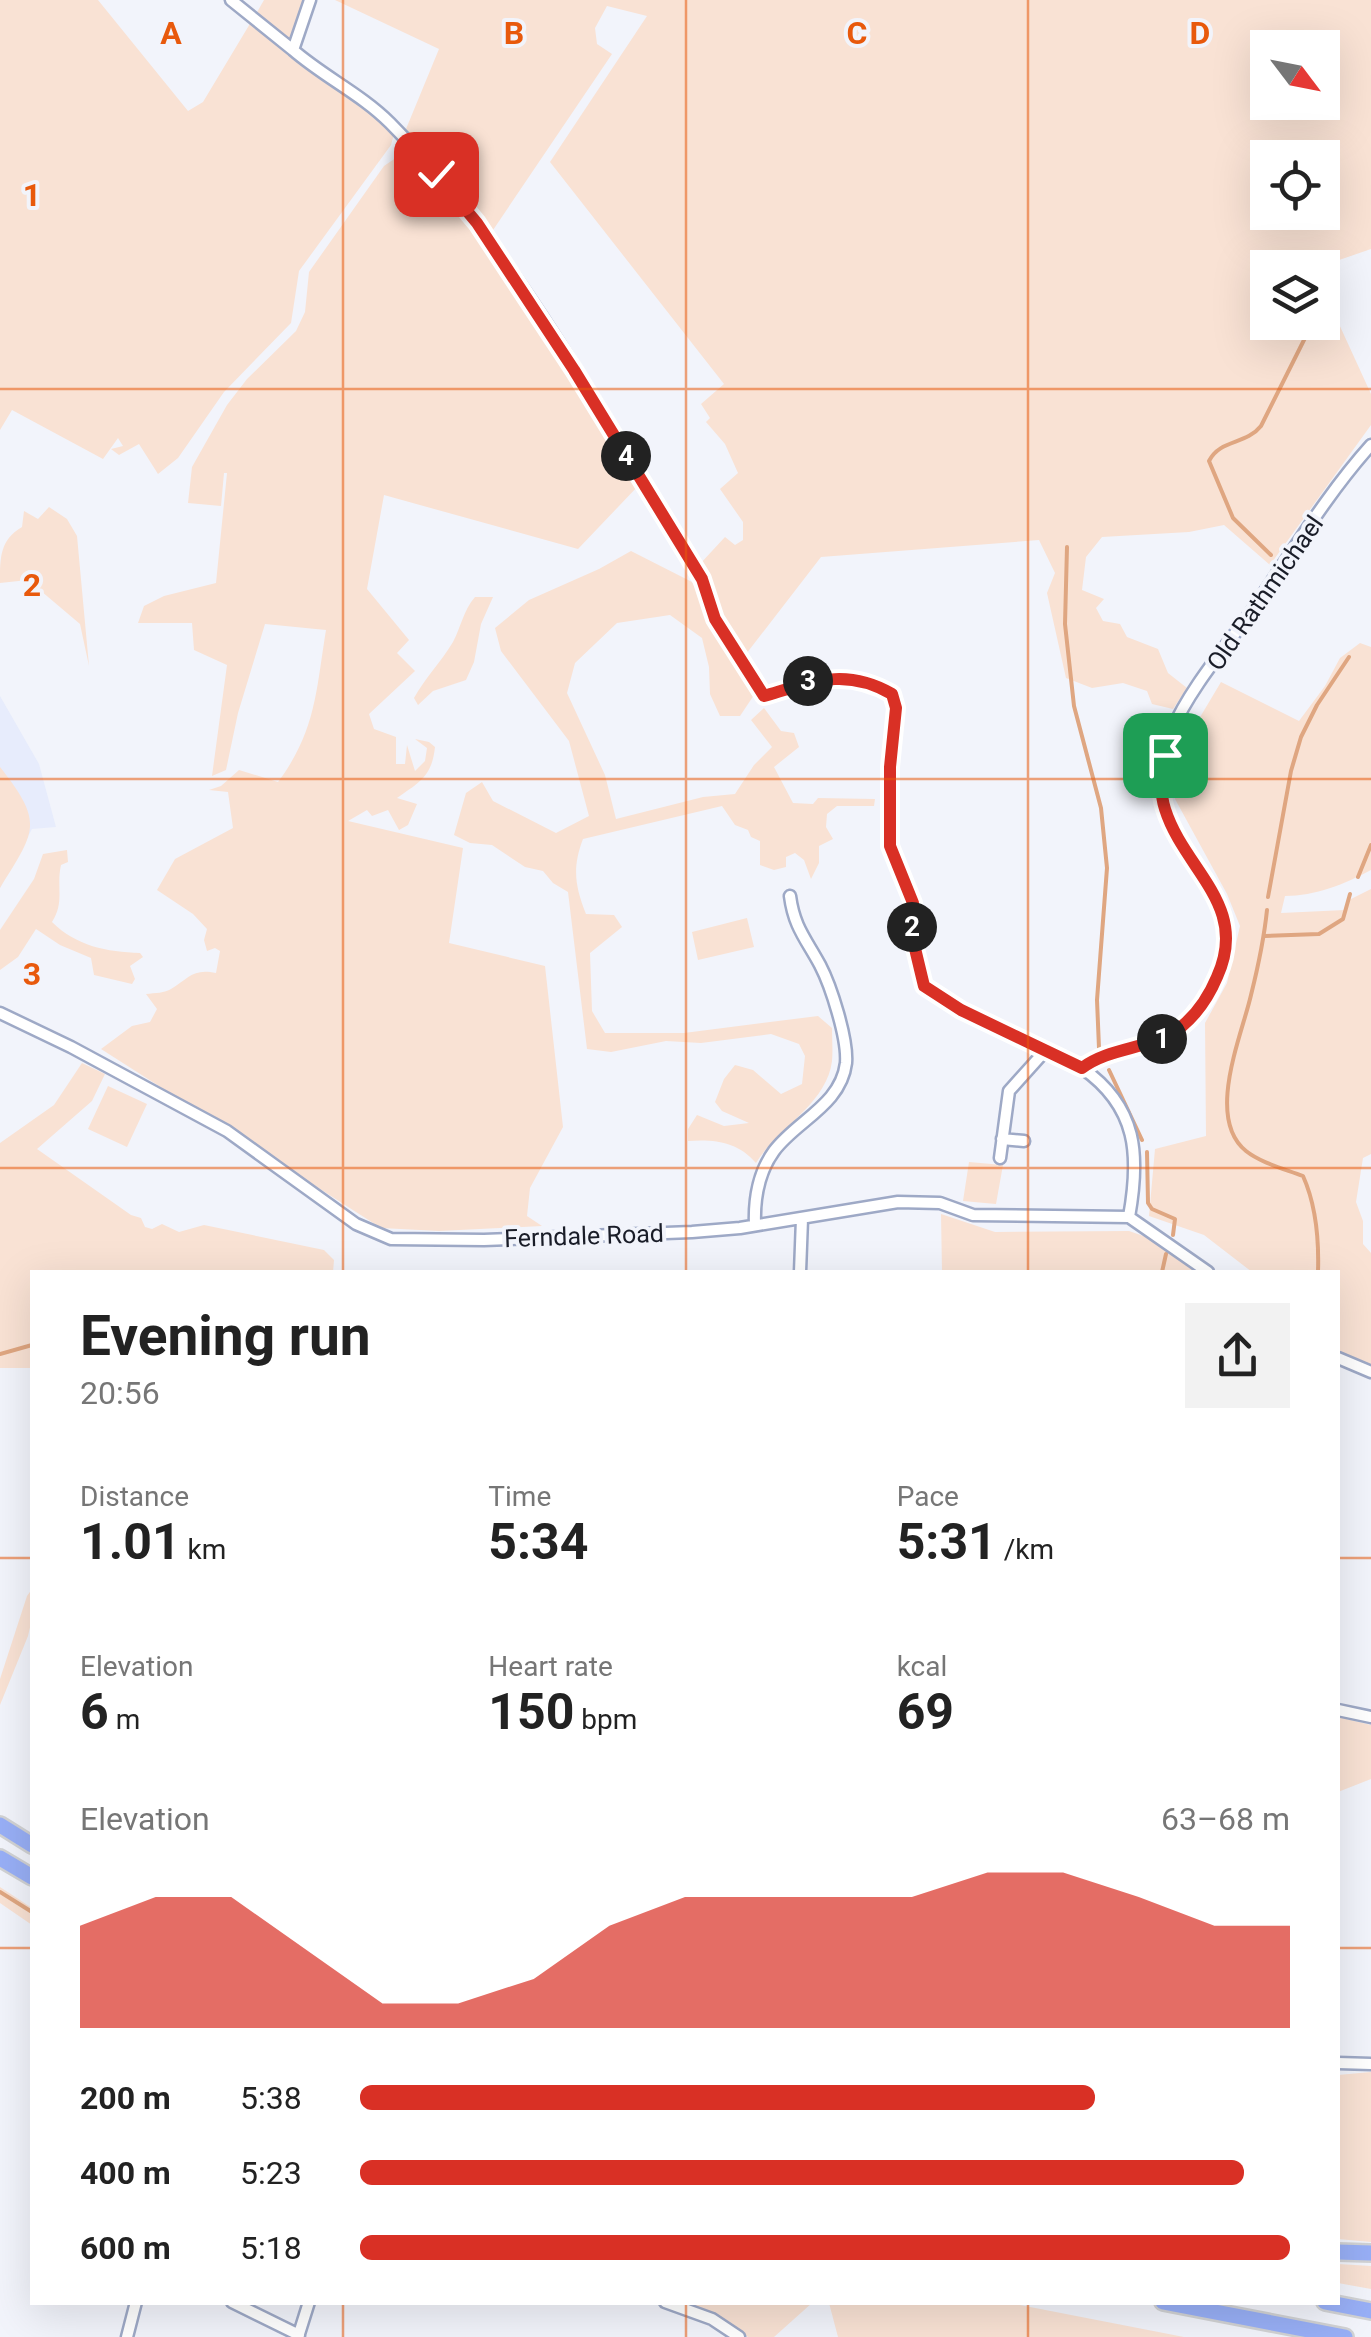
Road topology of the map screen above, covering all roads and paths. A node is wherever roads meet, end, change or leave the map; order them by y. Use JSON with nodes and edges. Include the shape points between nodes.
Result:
{"nodes":[{"id":1,"x":231,"y":0,"type":"edge"},
{"id":2,"x":310,"y":0,"type":"edge"},
{"id":3,"x":293,"y":50,"type":"junction"},
{"id":4,"x":1371,"y":445,"type":"edge"},
{"id":5,"x":790,"y":896,"type":"dead end"},
{"id":6,"x":0,"y":1013,"type":"edge"},
{"id":7,"x":1045,"y":1051,"type":"junction"},
{"id":8,"x":1082,"y":1068,"type":"junction"},
{"id":9,"x":1002,"y":1138,"type":"junction"},
{"id":10,"x":1024,"y":1141,"type":"dead end"},
{"id":11,"x":1000,"y":1158,"type":"dead end"},
{"id":12,"x":1129,"y":1218,"type":"junction"},
{"id":13,"x":802,"y":1219,"type":"junction"},
{"id":14,"x":754,"y":1225,"type":"junction"},
{"id":15,"x":800,"y":1270,"type":"edge"},
{"id":16,"x":1205,"y":1270,"type":"edge"},
{"id":17,"x":1340,"y":1359,"type":"edge"},
{"id":18,"x":1371,"y":1372,"type":"edge"},
{"id":19,"x":1340,"y":1710,"type":"edge"},
{"id":20,"x":1371,"y":1717,"type":"edge"},
{"id":21,"x":0,"y":1825,"type":"edge"},
{"id":22,"x":30,"y":1843,"type":"edge"},
{"id":23,"x":0,"y":1858,"type":"edge"},
{"id":24,"x":30,"y":1877,"type":"edge"},
{"id":25,"x":1340,"y":2062,"type":"edge"},
{"id":26,"x":1371,"y":2064,"type":"edge"},
{"id":27,"x":1340,"y":2252,"type":"edge"},
{"id":28,"x":1371,"y":2253,"type":"edge"},
{"id":29,"x":135,"y":2305,"type":"edge"},
{"id":30,"x":238,"y":2305,"type":"edge"},
{"id":31,"x":307,"y":2305,"type":"edge"},
{"id":32,"x":672,"y":2305,"type":"edge"},
{"id":33,"x":1172,"y":2305,"type":"edge"},
{"id":34,"x":1177,"y":2305,"type":"edge"},
{"id":35,"x":1340,"y":2305,"type":"edge"},
{"id":36,"x":1371,"y":2311,"type":"edge"},
{"id":37,"x":298,"y":2336,"type":"edge"},
{"id":38,"x":127,"y":2337,"type":"edge"},
{"id":39,"x":738,"y":2337,"type":"edge"},
{"id":40,"x":1291,"y":2337,"type":"edge"},
{"id":41,"x":1345,"y":2337,"type":"edge"}],
"edges":[{"from":1,"to":3,"type":"street"},
{"from":2,"to":3,"type":"street"},
{"from":3,"to":7,"type":"street","via":[[373,107],[477,223],[702,579],[715,619],[764,696],[829,678],[872,683],[892,694],[890,846],[913,903],[912,936],[924,986]]},
{"from":4,"to":8,"type":"street","name":"Old Rathmichael","via":[[1172,732],[1161,780],[1164,806],[1215,894],[1228,940],[1224,963],[1190,1018],[1160,1040]]},
{"from":5,"to":14,"type":"street","via":[[793,921],[822,969],[846,1064],[833,1094],[774,1152],[760,1178]]},
{"from":6,"to":14,"type":"street","name":"Ferndale Road","via":[[227,1131],[356,1224],[391,1239],[583,1237]]},
{"from":7,"to":8,"type":"street"},
{"from":7,"to":9,"type":"street","via":[[1009,1091]]},
{"from":8,"to":12,"type":"street","via":[[1112,1095],[1131,1135],[1137,1174]]},
{"from":9,"to":10,"type":"street"},
{"from":9,"to":11,"type":"street"},
{"from":12,"to":13,"type":"street","name":"Ferndale Road","via":[[973,1215],[940,1203],[898,1202]]},
{"from":12,"to":16,"type":"street"},
{"from":13,"to":14,"type":"street","name":"Ferndale Road"},
{"from":13,"to":15,"type":"street"},
{"from":17,"to":18,"type":"street"},
{"from":19,"to":20,"type":"street"},
{"from":21,"to":22,"type":"highway"},
{"from":23,"to":24,"type":"highway"},
{"from":25,"to":26,"type":"street"},
{"from":27,"to":28,"type":"highway"},
{"from":29,"to":38,"type":"street"},
{"from":30,"to":37,"type":"street"},
{"from":31,"to":37,"type":"street"},
{"from":32,"to":39,"type":"street"},
{"from":33,"to":40,"type":"highway"},
{"from":34,"to":41,"type":"highway"},
{"from":35,"to":36,"type":"highway"}]}
